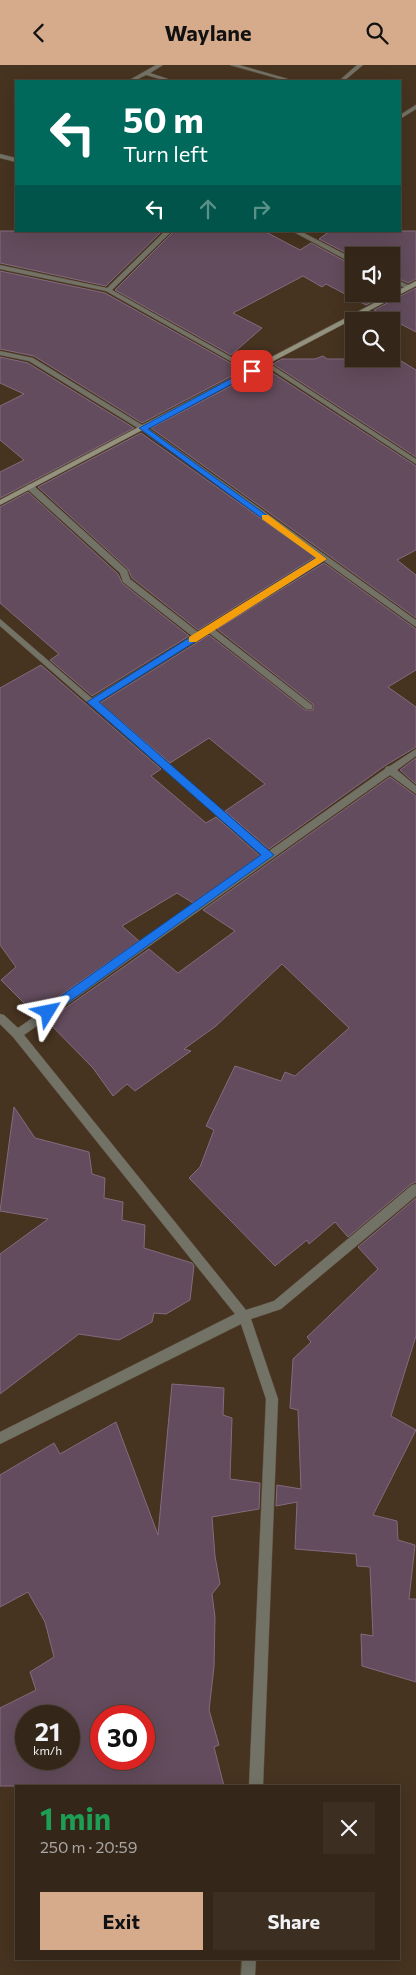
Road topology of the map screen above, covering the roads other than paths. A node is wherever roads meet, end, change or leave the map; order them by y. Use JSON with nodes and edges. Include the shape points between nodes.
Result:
{"nodes":[{"id":1,"x":148,"y":65,"type":"edge"},
{"id":2,"x":232,"y":65,"type":"edge"},
{"id":3,"x":357,"y":65,"type":"edge"},
{"id":4,"x":158,"y":66,"type":"edge"},
{"id":5,"x":145,"y":73,"type":"junction"},
{"id":6,"x":132,"y":80,"type":"edge"},
{"id":7,"x":169,"y":80,"type":"edge"},
{"id":8,"x":288,"y":80,"type":"edge"},
{"id":9,"x":342,"y":80,"type":"edge"},
{"id":10,"x":416,"y":107,"type":"edge"},
{"id":11,"x":401,"y":116,"type":"edge"},
{"id":12,"x":0,"y":156,"type":"edge"},
{"id":13,"x":15,"y":160,"type":"edge"},
{"id":14,"x":168,"y":232,"type":"edge"},
{"id":15,"x":297,"y":232,"type":"edge"},
{"id":16,"x":345,"y":257,"type":"edge"},
{"id":17,"x":0,"y":267,"type":"edge"},
{"id":18,"x":400,"y":283,"type":"edge"},
{"id":19,"x":416,"y":283,"type":"edge"},
{"id":20,"x":408,"y":287,"type":"junction"},
{"id":21,"x":108,"y":290,"type":"junction"},
{"id":22,"x":0,"y":353,"type":"edge"},
{"id":23,"x":265,"y":363,"type":"junction"},
{"id":24,"x":252,"y":371,"type":"junction"},
{"id":25,"x":143,"y":428,"type":"junction"},
{"id":26,"x":416,"y":462,"type":"edge"},
{"id":27,"x":30,"y":487,"type":"junction"},
{"id":28,"x":0,"y":503,"type":"edge"},
{"id":29,"x":322,"y":559,"type":"junction"},
{"id":30,"x":0,"y":621,"type":"edge"},
{"id":31,"x":416,"y":624,"type":"edge"},
{"id":32,"x":209,"y":629,"type":"junction"},
{"id":33,"x":198,"y":636,"type":"junction"},
{"id":34,"x":92,"y":702,"type":"junction"},
{"id":35,"x":309,"y":707,"type":"dead end"},
{"id":36,"x":416,"y":752,"type":"edge"},
{"id":37,"x":389,"y":769,"type":"junction"},
{"id":38,"x":416,"y":791,"type":"edge"},
{"id":39,"x":268,"y":855,"type":"junction"},
{"id":40,"x":0,"y":1018,"type":"edge"},
{"id":41,"x":17,"y":1034,"type":"junction"},
{"id":42,"x":416,"y":1189,"type":"edge"},
{"id":43,"x":244,"y":1316,"type":"junction"},
{"id":44,"x":0,"y":1438,"type":"edge"},
{"id":45,"x":256,"y":1785,"type":"edge"},
{"id":46,"x":249,"y":1960,"type":"edge"},
{"id":47,"x":248,"y":1975,"type":"edge"}],
"edges":[{"from":1,"to":4,"type":"street"},
{"from":2,"to":8,"type":"street"},
{"from":3,"to":9,"type":"street"},
{"from":4,"to":5,"type":"street"},
{"from":5,"to":6,"type":"street"},
{"from":5,"to":7,"type":"street"},
{"from":10,"to":11,"type":"street"},
{"from":12,"to":13,"type":"street"},
{"from":14,"to":21,"type":"street"},
{"from":15,"to":16,"type":"street"},
{"from":17,"to":21,"type":"street"},
{"from":18,"to":20,"type":"street"},
{"from":19,"to":20,"type":"street"},
{"from":20,"to":23,"type":"street"},
{"from":21,"to":24,"type":"street"},
{"from":22,"to":25,"type":"street","via":[[31,359]]},
{"from":23,"to":24,"type":"street"},
{"from":23,"to":26,"type":"street"},
{"from":24,"to":25,"type":"street"},
{"from":25,"to":27,"type":"street"},
{"from":25,"to":29,"type":"street"},
{"from":27,"to":28,"type":"street"},
{"from":27,"to":33,"type":"street","via":[[124,571],[126,579]]},
{"from":29,"to":31,"type":"street"},
{"from":29,"to":32,"type":"street"},
{"from":30,"to":34,"type":"street"},
{"from":32,"to":33,"type":"street"},
{"from":32,"to":35,"type":"street"},
{"from":33,"to":34,"type":"street"},
{"from":34,"to":39,"type":"street"},
{"from":36,"to":37,"type":"street"},
{"from":37,"to":38,"type":"street"},
{"from":37,"to":39,"type":"street"},
{"from":39,"to":41,"type":"street"},
{"from":40,"to":41,"type":"street"},
{"from":41,"to":43,"type":"street"},
{"from":42,"to":43,"type":"street","via":[[277,1305]]},
{"from":43,"to":44,"type":"street"},
{"from":43,"to":45,"type":"street","via":[[272,1399]]},
{"from":46,"to":47,"type":"street"}]}
